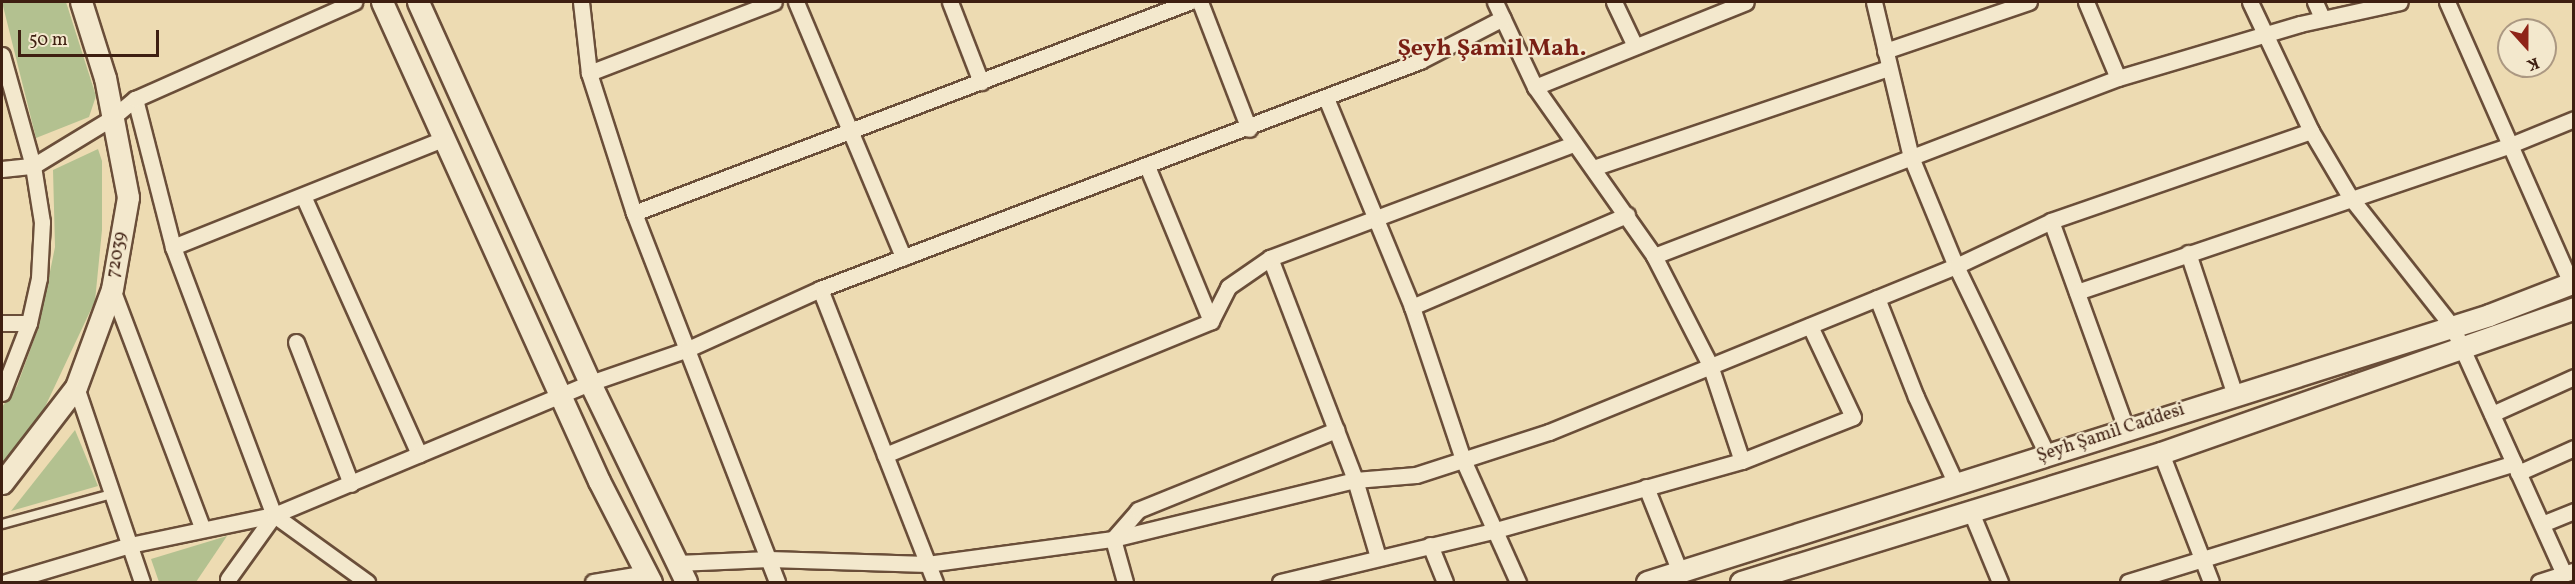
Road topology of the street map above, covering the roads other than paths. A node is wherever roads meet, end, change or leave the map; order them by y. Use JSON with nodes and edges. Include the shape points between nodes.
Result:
{"nodes":[{"id":1,"x":81,"y":2,"type":"edge"},
{"id":2,"x":354,"y":2,"type":"edge"},
{"id":3,"x":382,"y":2,"type":"edge"},
{"id":4,"x":418,"y":2,"type":"edge"},
{"id":5,"x":581,"y":2,"type":"edge"},
{"id":6,"x":774,"y":2,"type":"edge"},
{"id":7,"x":796,"y":2,"type":"edge"},
{"id":8,"x":950,"y":2,"type":"edge"},
{"id":9,"x":1189,"y":2,"type":"edge"},
{"id":10,"x":1200,"y":2,"type":"edge"},
{"id":11,"x":1495,"y":2,"type":"edge"},
{"id":12,"x":1614,"y":2,"type":"edge"},
{"id":13,"x":1746,"y":2,"type":"edge"},
{"id":14,"x":1874,"y":2,"type":"edge"},
{"id":15,"x":2029,"y":2,"type":"edge"},
{"id":16,"x":2086,"y":2,"type":"edge"},
{"id":17,"x":2250,"y":2,"type":"edge"},
{"id":18,"x":2315,"y":2,"type":"edge"},
{"id":19,"x":2400,"y":2,"type":"edge"},
{"id":20,"x":2447,"y":2,"type":"edge"},
{"id":21,"x":1503,"y":18,"type":"junction"},
{"id":22,"x":2322,"y":18,"type":"junction"},
{"id":23,"x":2265,"y":35,"type":"junction"},
{"id":24,"x":1635,"y":45,"type":"junction"},
{"id":25,"x":1885,"y":51,"type":"junction"},
{"id":26,"x":2,"y":55,"type":"edge"},
{"id":27,"x":1889,"y":68,"type":"junction"},
{"id":28,"x":589,"y":73,"type":"junction"},
{"id":29,"x":2118,"y":78,"type":"junction"},
{"id":30,"x":981,"y":82,"type":"junction"},
{"id":31,"x":1535,"y":87,"type":"junction"},
{"id":32,"x":1326,"y":98,"type":"junction"},
{"id":33,"x":135,"y":99,"type":"junction"},
{"id":34,"x":112,"y":118,"type":"junction"},
{"id":35,"x":2574,"y":119,"type":"edge"},
{"id":36,"x":1249,"y":129,"type":"junction"},
{"id":37,"x":2311,"y":131,"type":"junction"},
{"id":38,"x":849,"y":133,"type":"junction"},
{"id":39,"x":445,"y":138,"type":"junction"},
{"id":40,"x":1574,"y":144,"type":"junction"},
{"id":41,"x":2508,"y":146,"type":"junction"},
{"id":42,"x":1911,"y":157,"type":"junction"},
{"id":43,"x":33,"y":166,"type":"junction"},
{"id":44,"x":1147,"y":166,"type":"junction"},
{"id":45,"x":1596,"y":167,"type":"junction"},
{"id":46,"x":2,"y":169,"type":"edge"},
{"id":47,"x":2350,"y":197,"type":"junction"},
{"id":48,"x":304,"y":198,"type":"junction"},
{"id":49,"x":634,"y":213,"type":"junction"},
{"id":50,"x":1627,"y":215,"type":"junction"},
{"id":51,"x":1373,"y":219,"type":"junction"},
{"id":52,"x":2051,"y":221,"type":"junction"},
{"id":53,"x":173,"y":247,"type":"junction"},
{"id":54,"x":2188,"y":253,"type":"junction"},
{"id":55,"x":1654,"y":255,"type":"junction"},
{"id":56,"x":903,"y":257,"type":"junction"},
{"id":57,"x":1270,"y":258,"type":"junction"},
{"id":58,"x":1956,"y":266,"type":"junction"},
{"id":59,"x":2572,"y":282,"type":"edge"},
{"id":60,"x":112,"y":288,"type":"junction"},
{"id":61,"x":820,"y":289,"type":"junction"},
{"id":62,"x":2077,"y":292,"type":"junction"},
{"id":63,"x":1877,"y":298,"type":"junction"},
{"id":64,"x":1412,"y":307,"type":"junction"},
{"id":65,"x":2574,"y":308,"type":"edge"},
{"id":66,"x":1211,"y":321,"type":"junction"},
{"id":67,"x":2,"y":323,"type":"edge"},
{"id":68,"x":29,"y":323,"type":"junction"},
{"id":69,"x":1810,"y":326,"type":"junction"},
{"id":70,"x":2452,"y":326,"type":"junction"},
{"id":71,"x":296,"y":342,"type":"dead end"},
{"id":72,"x":688,"y":349,"type":"junction"},
{"id":73,"x":2463,"y":350,"type":"junction"},
{"id":74,"x":1710,"y":365,"type":"junction"},
{"id":75,"x":2574,"y":377,"type":"edge"},
{"id":76,"x":590,"y":383,"type":"junction"},
{"id":77,"x":76,"y":387,"type":"junction"},
{"id":78,"x":2,"y":393,"type":"edge"},
{"id":79,"x":2235,"y":395,"type":"junction"},
{"id":80,"x":562,"y":396,"type":"junction"},
{"id":81,"x":2492,"y":414,"type":"junction"},
{"id":82,"x":2126,"y":428,"type":"junction"},
{"id":83,"x":1336,"y":430,"type":"junction"},
{"id":84,"x":2574,"y":448,"type":"edge"},
{"id":85,"x":2161,"y":453,"type":"junction"},
{"id":86,"x":419,"y":454,"type":"junction"},
{"id":87,"x":2047,"y":454,"type":"junction"},
{"id":88,"x":885,"y":455,"type":"junction"},
{"id":89,"x":1742,"y":461,"type":"junction"},
{"id":90,"x":1464,"y":462,"type":"junction"},
{"id":91,"x":2516,"y":468,"type":"junction"},
{"id":92,"x":1355,"y":480,"type":"junction"},
{"id":93,"x":2,"y":483,"type":"edge"},
{"id":94,"x":351,"y":484,"type":"junction"},
{"id":95,"x":1956,"y":484,"type":"junction"},
{"id":96,"x":1646,"y":487,"type":"junction"},
{"id":97,"x":112,"y":494,"type":"junction"},
{"id":98,"x":2574,"y":511,"type":"edge"},
{"id":99,"x":1971,"y":513,"type":"junction"},
{"id":100,"x":274,"y":515,"type":"junction"},
{"id":101,"x":2,"y":524,"type":"edge"},
{"id":102,"x":2542,"y":524,"type":"junction"},
{"id":103,"x":202,"y":527,"type":"junction"},
{"id":104,"x":1496,"y":530,"type":"junction"},
{"id":105,"x":1113,"y":539,"type":"junction"},
{"id":106,"x":130,"y":545,"type":"junction"},
{"id":107,"x":1430,"y":545,"type":"junction"},
{"id":108,"x":1378,"y":557,"type":"junction"},
{"id":109,"x":769,"y":559,"type":"junction"},
{"id":110,"x":2202,"y":559,"type":"junction"},
{"id":111,"x":677,"y":563,"type":"junction"},
{"id":112,"x":927,"y":564,"type":"junction"},
{"id":113,"x":1680,"y":572,"type":"junction"},
{"id":114,"x":2569,"y":573,"type":"edge"},
{"id":115,"x":649,"y":578,"type":"edge"},
{"id":116,"x":229,"y":581,"type":"edge"},
{"id":117,"x":6,"y":582,"type":"edge"},
{"id":118,"x":142,"y":582,"type":"edge"},
{"id":119,"x":367,"y":582,"type":"edge"},
{"id":120,"x":593,"y":582,"type":"edge"},
{"id":121,"x":686,"y":582,"type":"edge"},
{"id":122,"x":777,"y":582,"type":"edge"},
{"id":123,"x":935,"y":582,"type":"edge"},
{"id":124,"x":1125,"y":582,"type":"edge"},
{"id":125,"x":1280,"y":582,"type":"edge"},
{"id":126,"x":1445,"y":582,"type":"edge"},
{"id":127,"x":1518,"y":582,"type":"edge"},
{"id":128,"x":1647,"y":582,"type":"edge"},
{"id":129,"x":1741,"y":582,"type":"edge"},
{"id":130,"x":2000,"y":582,"type":"edge"},
{"id":131,"x":2128,"y":582,"type":"edge"},
{"id":132,"x":2211,"y":582,"type":"edge"},
{"id":133,"x":2539,"y":582,"type":"edge"}],
"edges":[{"from":1,"to":34,"type":"main road","name":"72039","via":[[105,78]]},
{"from":2,"to":33,"type":"street"},
{"from":3,"to":39,"type":"main road"},
{"from":4,"to":76,"type":"main road"},
{"from":5,"to":28,"type":"street"},
{"from":6,"to":28,"type":"street"},
{"from":7,"to":38,"type":"street"},
{"from":8,"to":30,"type":"street"},
{"from":9,"to":30,"type":"street"},
{"from":10,"to":36,"type":"street"},
{"from":11,"to":21,"type":"street"},
{"from":12,"to":24,"type":"street"},
{"from":13,"to":24,"type":"street"},
{"from":14,"to":25,"type":"street"},
{"from":15,"to":25,"type":"street"},
{"from":16,"to":29,"type":"street"},
{"from":17,"to":23,"type":"street"},
{"from":18,"to":22,"type":"street"},
{"from":19,"to":22,"type":"street"},
{"from":20,"to":41,"type":"street"},
{"from":21,"to":31,"type":"street"},
{"from":21,"to":32,"type":"street","via":[[1420,62]]},
{"from":22,"to":23,"type":"street"},
{"from":23,"to":29,"type":"street"},
{"from":23,"to":37,"type":"street"},
{"from":24,"to":31,"type":"street"},
{"from":25,"to":27,"type":"street"},
{"from":26,"to":43,"type":"street"},
{"from":27,"to":42,"type":"street"},
{"from":27,"to":45,"type":"street"},
{"from":28,"to":49,"type":"street"},
{"from":29,"to":42,"type":"street"},
{"from":30,"to":38,"type":"street"},
{"from":31,"to":40,"type":"street"},
{"from":32,"to":36,"type":"street"},
{"from":32,"to":51,"type":"street"},
{"from":33,"to":34,"type":"street"},
{"from":33,"to":53,"type":"street"},
{"from":34,"to":43,"type":"street"},
{"from":34,"to":60,"type":"main road","name":"72039","via":[[128,197]]},
{"from":35,"to":41,"type":"street"},
{"from":36,"to":44,"type":"street"},
{"from":37,"to":47,"type":"street"},
{"from":37,"to":52,"type":"street"},
{"from":38,"to":49,"type":"street"},
{"from":38,"to":56,"type":"street"},
{"from":39,"to":48,"type":"street"},
{"from":39,"to":80,"type":"main road"},
{"from":40,"to":45,"type":"street"},
{"from":40,"to":51,"type":"street"},
{"from":41,"to":47,"type":"street"},
{"from":41,"to":59,"type":"street"},
{"from":42,"to":55,"type":"street"},
{"from":42,"to":58,"type":"street"},
{"from":43,"to":46,"type":"street"},
{"from":43,"to":68,"type":"street","via":[[42,222],[39,278]]},
{"from":44,"to":56,"type":"street"},
{"from":44,"to":66,"type":"street"},
{"from":45,"to":50,"type":"street"},
{"from":47,"to":54,"type":"street"},
{"from":47,"to":70,"type":"street"},
{"from":48,"to":53,"type":"street"},
{"from":48,"to":86,"type":"street"},
{"from":49,"to":72,"type":"street"},
{"from":50,"to":55,"type":"street"},
{"from":50,"to":64,"type":"street"},
{"from":51,"to":57,"type":"street"},
{"from":51,"to":64,"type":"street"},
{"from":52,"to":58,"type":"street"},
{"from":52,"to":62,"type":"street"},
{"from":53,"to":100,"type":"street"},
{"from":54,"to":62,"type":"street"},
{"from":54,"to":79,"type":"street"},
{"from":55,"to":74,"type":"street"},
{"from":56,"to":61,"type":"street"},
{"from":57,"to":66,"type":"street","via":[[1228,287]]},
{"from":57,"to":83,"type":"street"},
{"from":58,"to":63,"type":"street"},
{"from":58,"to":87,"type":"street"},
{"from":59,"to":70,"type":"main road","name":"Şeyh Şamil Caddesi"},
{"from":60,"to":77,"type":"main road","name":"72039"},
{"from":60,"to":103,"type":"street"},
{"from":61,"to":72,"type":"street"},
{"from":61,"to":88,"type":"street"},
{"from":62,"to":82,"type":"street"},
{"from":63,"to":69,"type":"street"},
{"from":63,"to":95,"type":"street"},
{"from":64,"to":90,"type":"street"},
{"from":65,"to":73,"type":"main road"},
{"from":66,"to":88,"type":"street"},
{"from":67,"to":68,"type":"street"},
{"from":68,"to":78,"type":"street"},
{"from":69,"to":74,"type":"street"},
{"from":69,"to":89,"type":"street","via":[[1853,417]]},
{"from":70,"to":73,"type":"street"},
{"from":70,"to":79,"type":"main road","name":"Şeyh Şamil Caddesi"},
{"from":71,"to":94,"type":"street"},
{"from":72,"to":76,"type":"street"},
{"from":72,"to":109,"type":"street"},
{"from":73,"to":81,"type":"street"},
{"from":73,"to":85,"type":"main road"},
{"from":74,"to":89,"type":"street"},
{"from":74,"to":90,"type":"street"},
{"from":75,"to":81,"type":"street"},
{"from":76,"to":80,"type":"street"},
{"from":76,"to":111,"type":"main road"},
{"from":77,"to":93,"type":"main road","name":"72039"},
{"from":77,"to":97,"type":"street"},
{"from":79,"to":82,"type":"main road","name":"Şeyh Şamil Caddesi"},
{"from":80,"to":86,"type":"street"},
{"from":80,"to":115,"type":"main road","via":[[599,481]]},
{"from":81,"to":91,"type":"street"},
{"from":82,"to":87,"type":"main road","name":"Şeyh Şamil Caddesi"},
{"from":83,"to":92,"type":"street"},
{"from":83,"to":105,"type":"street","via":[[1138,510]]},
{"from":84,"to":91,"type":"street"},
{"from":85,"to":99,"type":"main road"},
{"from":85,"to":110,"type":"street"},
{"from":86,"to":94,"type":"street"},
{"from":87,"to":95,"type":"main road","name":"Şeyh Şamil Caddesi"},
{"from":88,"to":112,"type":"street"},
{"from":89,"to":96,"type":"street"},
{"from":90,"to":92,"type":"street","via":[[1416,475]]},
{"from":90,"to":104,"type":"street"},
{"from":91,"to":102,"type":"street"},
{"from":91,"to":110,"type":"street"},
{"from":92,"to":105,"type":"street"},
{"from":92,"to":108,"type":"street"},
{"from":94,"to":100,"type":"street"},
{"from":95,"to":113,"type":"main road","name":"Şeyh Şamil Caddesi"},
{"from":96,"to":104,"type":"street"},
{"from":96,"to":113,"type":"street"},
{"from":97,"to":101,"type":"lane"},
{"from":97,"to":106,"type":"street"},
{"from":98,"to":102,"type":"street"},
{"from":99,"to":129,"type":"main road"},
{"from":99,"to":130,"type":"street"},
{"from":100,"to":103,"type":"street"},
{"from":100,"to":116,"type":"street"},
{"from":100,"to":119,"type":"street"},
{"from":102,"to":114,"type":"street"},
{"from":103,"to":106,"type":"street"},
{"from":104,"to":107,"type":"street"},
{"from":104,"to":127,"type":"street"},
{"from":105,"to":112,"type":"street"},
{"from":105,"to":124,"type":"street"},
{"from":106,"to":117,"type":"street"},
{"from":106,"to":118,"type":"street"},
{"from":107,"to":108,"type":"street"},
{"from":107,"to":126,"type":"street"},
{"from":108,"to":125,"type":"street"},
{"from":109,"to":111,"type":"street"},
{"from":109,"to":112,"type":"street"},
{"from":109,"to":122,"type":"street"},
{"from":110,"to":131,"type":"street"},
{"from":110,"to":132,"type":"street"},
{"from":111,"to":121,"type":"main road"},
{"from":112,"to":123,"type":"street"},
{"from":113,"to":128,"type":"main road","name":"Şeyh Şamil Caddesi"},
{"from":114,"to":133,"type":"street"},
{"from":115,"to":120,"type":"street"}]}
